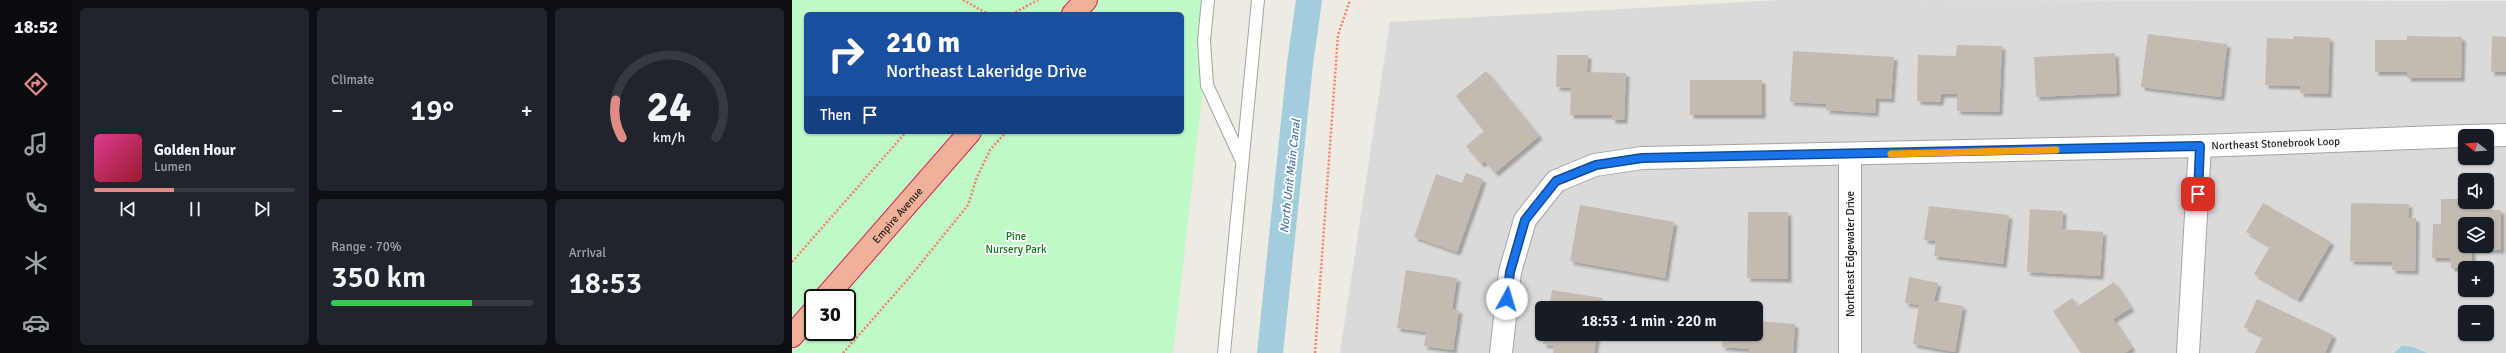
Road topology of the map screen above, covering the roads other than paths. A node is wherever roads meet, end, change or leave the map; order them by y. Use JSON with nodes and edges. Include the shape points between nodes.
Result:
{"nodes":[{"id":1,"x":1086,"y":0,"type":"edge"},
{"id":2,"x":1208,"y":0,"type":"edge"},
{"id":3,"x":1258,"y":0,"type":"edge"},
{"id":4,"x":1075,"y":12,"type":"edge"},
{"id":5,"x":968,"y":134,"type":"edge"},
{"id":6,"x":2494,"y":135,"type":"edge"},
{"id":7,"x":2506,"y":135,"type":"edge"},
{"id":8,"x":2458,"y":136,"type":"edge"},
{"id":9,"x":2200,"y":146,"type":"junction"},
{"id":10,"x":1850,"y":155,"type":"junction"},
{"id":11,"x":1242,"y":162,"type":"junction"},
{"id":12,"x":833,"y":289,"type":"edge"},
{"id":13,"x":804,"y":322,"type":"edge"},
{"id":14,"x":792,"y":336,"type":"edge"},
{"id":15,"x":1224,"y":353,"type":"edge"},
{"id":16,"x":1501,"y":353,"type":"edge"},
{"id":17,"x":1850,"y":353,"type":"edge"},
{"id":18,"x":2188,"y":353,"type":"edge"}],
"edges":[{"from":1,"to":4,"type":"highway"},
{"from":2,"to":11,"type":"lane","via":[[1204,41],[1207,85]]},
{"from":3,"to":11,"type":"lane"},
{"from":5,"to":12,"type":"highway","name":"Empire Avenue"},
{"from":6,"to":7,"type":"street","name":"Northeast Stonebrook Loop"},
{"from":8,"to":9,"type":"street","name":"Northeast Stonebrook Loop"},
{"from":9,"to":10,"type":"street","name":"Northeast Stonebrook Loop"},
{"from":9,"to":18,"type":"street"},
{"from":10,"to":16,"type":"street","name":"Northeast Stonebrook Loop","via":[[1642,158],[1596,165],[1556,181],[1525,220],[1510,272]]},
{"from":10,"to":17,"type":"street","name":"Northeast Edgewater Drive"},
{"from":11,"to":15,"type":"lane"},
{"from":13,"to":14,"type":"highway"}]}
